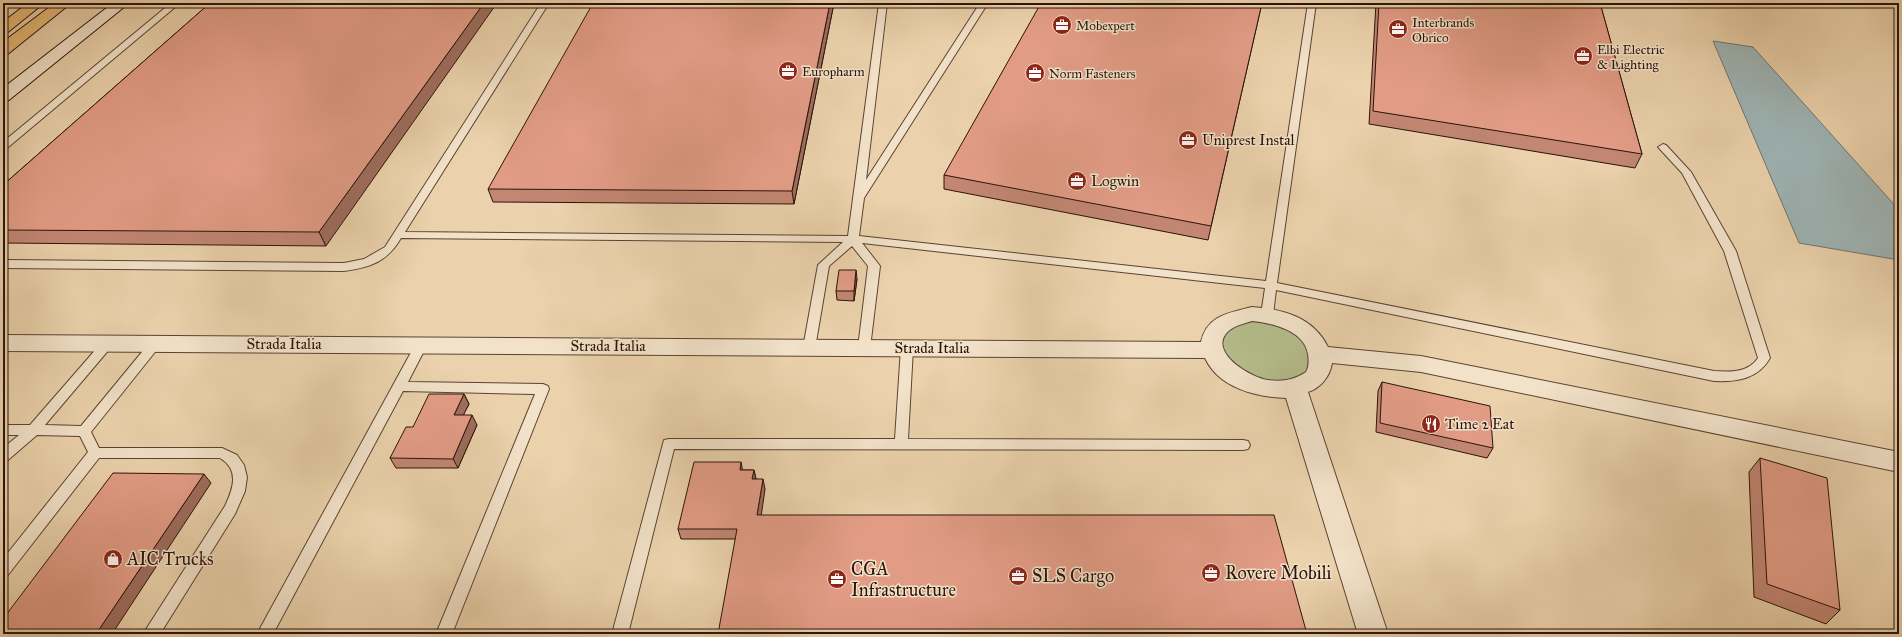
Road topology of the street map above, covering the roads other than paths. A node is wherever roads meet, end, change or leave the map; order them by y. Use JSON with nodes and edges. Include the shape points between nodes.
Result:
{"nodes":[{"id":1,"x":23,"y":3,"type":"edge"},
{"id":2,"x":37,"y":3,"type":"edge"},
{"id":3,"x":64,"y":3,"type":"edge"},
{"id":4,"x":122,"y":3,"type":"edge"},
{"id":5,"x":176,"y":3,"type":"edge"},
{"id":6,"x":545,"y":3,"type":"edge"},
{"id":7,"x":883,"y":3,"type":"edge"},
{"id":8,"x":984,"y":3,"type":"edge"},
{"id":9,"x":1312,"y":3,"type":"edge"},
{"id":10,"x":3,"y":17,"type":"edge"},
{"id":11,"x":3,"y":29,"type":"edge"},
{"id":12,"x":3,"y":50,"type":"edge"},
{"id":13,"x":3,"y":96,"type":"edge"},
{"id":14,"x":3,"y":147,"type":"edge"},
{"id":15,"x":1663,"y":147,"type":"dead end"},
{"id":16,"x":859,"y":197,"type":"junction"},
{"id":17,"x":399,"y":235,"type":"junction"},
{"id":18,"x":853,"y":239,"type":"junction"},
{"id":19,"x":3,"y":264,"type":"edge"},
{"id":20,"x":1271,"y":285,"type":"junction"},
{"id":21,"x":1267,"y":315,"type":"junction"},
{"id":22,"x":3,"y":343,"type":"edge"},
{"id":23,"x":108,"y":343,"type":"junction"},
{"id":24,"x":155,"y":344,"type":"junction"},
{"id":25,"x":421,"y":345,"type":"junction"},
{"id":26,"x":809,"y":348,"type":"junction"},
{"id":27,"x":864,"y":348,"type":"junction"},
{"id":28,"x":907,"y":348,"type":"junction"},
{"id":29,"x":1212,"y":350,"type":"junction"},
{"id":30,"x":1321,"y":354,"type":"junction"},
{"id":31,"x":398,"y":386,"type":"junction"},
{"id":32,"x":1295,"y":388,"type":"junction"},
{"id":33,"x":3,"y":430,"type":"edge"},
{"id":34,"x":33,"y":431,"type":"junction"},
{"id":35,"x":84,"y":431,"type":"junction"},
{"id":36,"x":901,"y":444,"type":"junction"},
{"id":37,"x":1243,"y":445,"type":"dead end"},
{"id":38,"x":95,"y":453,"type":"junction"},
{"id":39,"x":3,"y":456,"type":"edge"},
{"id":40,"x":1899,"y":462,"type":"edge"},
{"id":41,"x":3,"y":570,"type":"edge"},
{"id":42,"x":151,"y":634,"type":"edge"},
{"id":43,"x":265,"y":634,"type":"edge"},
{"id":44,"x":444,"y":634,"type":"edge"},
{"id":45,"x":620,"y":634,"type":"edge"},
{"id":46,"x":1373,"y":634,"type":"edge"}],
"edges":[{"from":1,"to":10,"type":"highway"},
{"from":2,"to":11,"type":"highway"},
{"from":3,"to":12,"type":"highway"},
{"from":4,"to":13,"type":"street"},
{"from":5,"to":14,"type":"lane"},
{"from":6,"to":17,"type":"lane"},
{"from":7,"to":16,"type":"lane"},
{"from":8,"to":16,"type":"lane"},
{"from":9,"to":20,"type":"lane"},
{"from":15,"to":20,"type":"lane","via":[[1686,172],[1730,251],[1764,358],[1761,365],[1753,371],[1740,375],[1714,376]]},
{"from":16,"to":18,"type":"lane"},
{"from":17,"to":18,"type":"lane"},
{"from":17,"to":19,"type":"lane","via":[[381,256],[370,262],[344,267]]},
{"from":18,"to":20,"type":"lane"},
{"from":18,"to":26,"type":"lane","via":[[824,265]]},
{"from":18,"to":27,"type":"lane","via":[[874,266]]},
{"from":20,"to":21,"type":"lane"},
{"from":21,"to":29,"type":"street","via":[[1244,315],[1225,322],[1217,329],[1212,339]]},
{"from":21,"to":30,"type":"street","via":[[1302,329],[1316,343]]},
{"from":22,"to":23,"type":"street","name":"Strada Italia"},
{"from":23,"to":24,"type":"street","name":"Strada Italia"},
{"from":23,"to":34,"type":"lane"},
{"from":24,"to":25,"type":"street","name":"Strada Italia"},
{"from":24,"to":35,"type":"lane"},
{"from":25,"to":26,"type":"street","name":"Strada Italia"},
{"from":25,"to":31,"type":"lane"},
{"from":26,"to":27,"type":"street","name":"Strada Italia"},
{"from":27,"to":28,"type":"street","name":"Strada Italia"},
{"from":28,"to":29,"type":"street","name":"Strada Italia"},
{"from":28,"to":36,"type":"lane"},
{"from":29,"to":32,"type":"street","via":[[1225,370],[1236,379],[1266,389]]},
{"from":30,"to":32,"type":"street","via":[[1321,365],[1317,375],[1308,383]]},
{"from":30,"to":40,"type":"street","via":[[1421,364]]},
{"from":31,"to":43,"type":"lane"},
{"from":31,"to":44,"type":"lane","via":[[544,389]]},
{"from":32,"to":46,"type":"street"},
{"from":33,"to":34,"type":"lane"},
{"from":34,"to":35,"type":"lane"},
{"from":34,"to":39,"type":"lane"},
{"from":35,"to":38,"type":"lane"},
{"from":36,"to":37,"type":"lane"},
{"from":36,"to":45,"type":"lane","via":[[670,444]]},
{"from":38,"to":41,"type":"lane"},
{"from":38,"to":42,"type":"lane","via":[[222,453],[232,459],[238,467],[240,481],[237,497]]}]}
